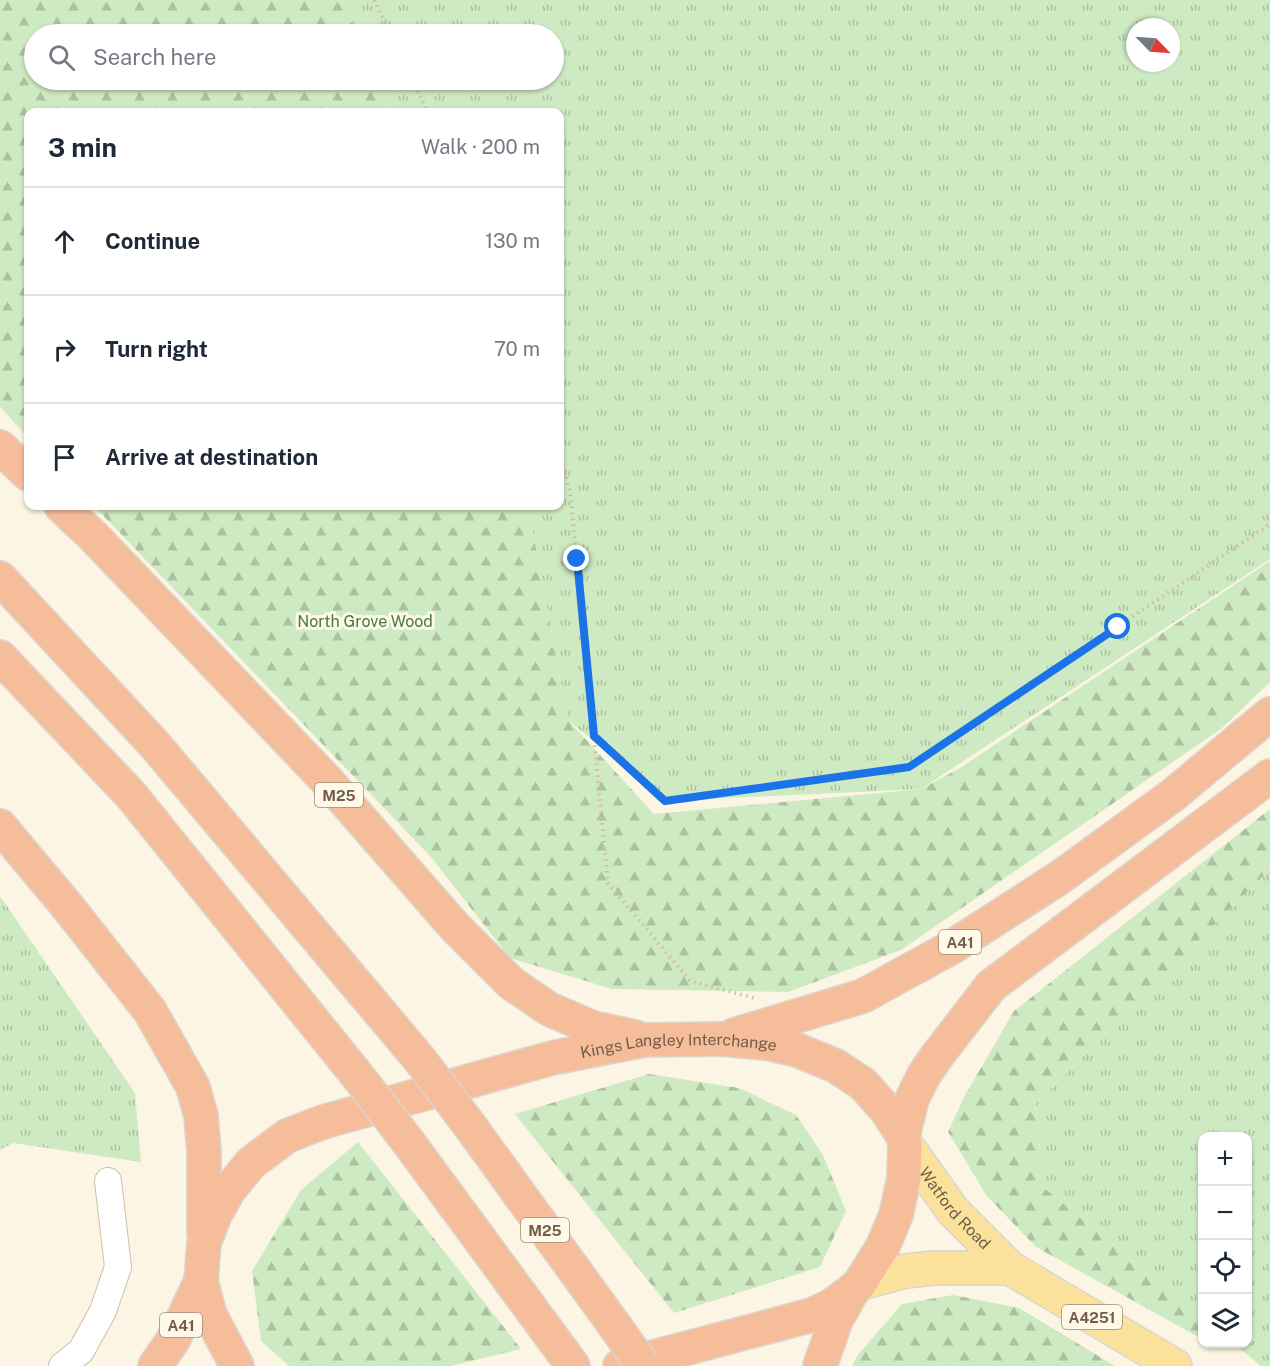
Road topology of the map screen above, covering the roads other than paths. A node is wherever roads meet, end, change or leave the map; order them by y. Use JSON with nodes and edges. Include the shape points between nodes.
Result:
{"nodes":[{"id":1,"x":0,"y":447,"type":"edge"},
{"id":2,"x":24,"y":470,"type":"edge"},
{"id":3,"x":65,"y":510,"type":"edge"},
{"id":4,"x":0,"y":578,"type":"edge"},
{"id":5,"x":0,"y":657,"type":"edge"},
{"id":6,"x":1270,"y":714,"type":"edge"},
{"id":7,"x":1270,"y":776,"type":"edge"},
{"id":8,"x":0,"y":826,"type":"edge"},
{"id":9,"x":721,"y":1039,"type":"junction"},
{"id":10,"x":644,"y":1040,"type":"junction"},
{"id":11,"x":904,"y":1140,"type":"junction"},
{"id":12,"x":108,"y":1181,"type":"dead end"},
{"id":13,"x":204,"y":1243,"type":"junction"},
{"id":14,"x":1010,"y":1268,"type":"junction"},
{"id":15,"x":201,"y":1281,"type":"junction"},
{"id":16,"x":857,"y":1286,"type":"junction"},
{"id":17,"x":567,"y":1358,"type":"edge"},
{"id":18,"x":62,"y":1366,"type":"edge"},
{"id":19,"x":155,"y":1366,"type":"edge"},
{"id":20,"x":237,"y":1366,"type":"edge"},
{"id":21,"x":620,"y":1366,"type":"edge"},
{"id":22,"x":643,"y":1366,"type":"edge"},
{"id":23,"x":820,"y":1366,"type":"edge"},
{"id":24,"x":1175,"y":1366,"type":"edge"}],
"edges":[{"from":1,"to":2,"type":"highway"},
{"from":3,"to":10,"type":"highway","number":"M25","via":[[330,784],[455,927],[511,983],[549,1009],[593,1028]]},
{"from":4,"to":22,"type":"highway","number":"M25","bridge":true,"via":[[155,745],[421,1061]]},
{"from":5,"to":17,"type":"highway","bridge":true,"via":[[130,795],[360,1079]]},
{"from":6,"to":9,"type":"highway","number":"A41","via":[[1173,795],[1059,878],[952,947],[863,996]]},
{"from":7,"to":11,"type":"highway","via":[[991,986],[924,1075],[912,1099]]},
{"from":8,"to":13,"type":"highway","via":[[150,1011],[193,1087],[201,1116],[204,1152]]},
{"from":9,"to":10,"type":"highway","name":"Kings Langley Interchange"},
{"from":9,"to":11,"type":"highway","name":"Kings Langley Interchange","via":[[797,1050],[836,1066],[863,1084],[887,1111]]},
{"from":10,"to":13,"type":"highway","name":"Kings Langley Interchange","via":[[552,1058],[323,1122],[287,1136],[251,1163],[229,1191]]},
{"from":11,"to":14,"type":"main road","name":"Watford Road","number":"A4251","via":[[953,1211]]},
{"from":11,"to":16,"type":"highway","via":[[904,1178],[897,1215],[883,1246]]},
{"from":12,"to":18,"type":"lane","via":[[118,1267],[103,1311],[81,1351]]},
{"from":13,"to":15,"type":"highway","name":"Kings Langley Interchange"},
{"from":14,"to":16,"type":"main road","name":"Watford Road","via":[[906,1271]]},
{"from":14,"to":24,"type":"main road","name":"Watford Road","number":"A4251"},
{"from":15,"to":19,"type":"highway","number":"A41","via":[[173,1340]]},
{"from":15,"to":20,"type":"highway","name":"Kings Langley Interchange","via":[[210,1315]]},
{"from":16,"to":21,"type":"highway","via":[[812,1315]]},
{"from":16,"to":23,"type":"highway","via":[[836,1320]]}]}
